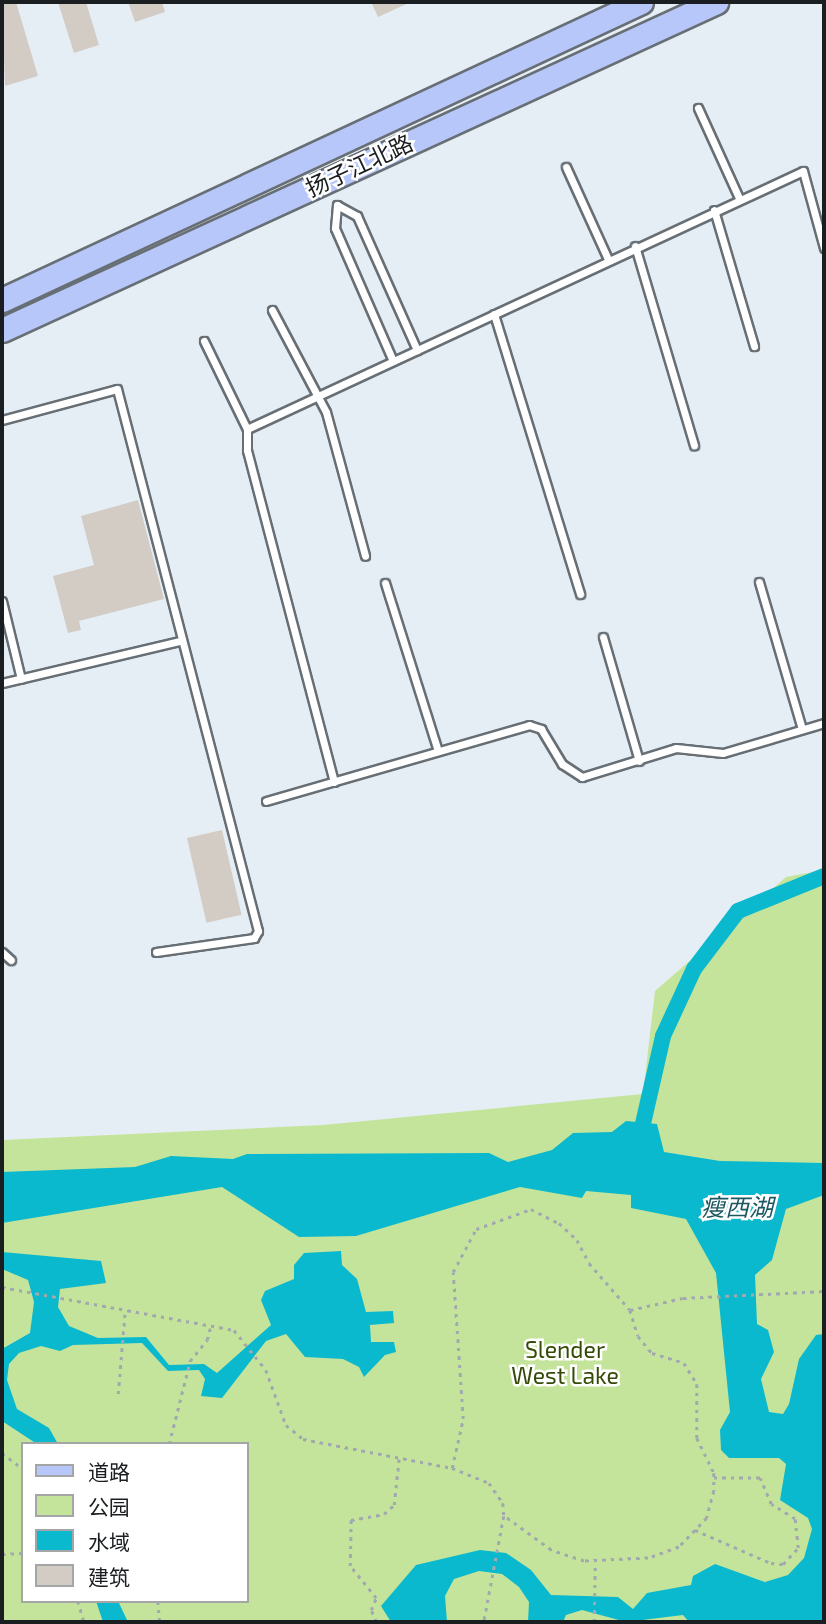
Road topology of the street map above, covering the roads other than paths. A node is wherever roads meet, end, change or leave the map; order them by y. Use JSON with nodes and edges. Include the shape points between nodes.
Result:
{"nodes":[{"id":1,"x":640,"y":2,"type":"edge"},
{"id":2,"x":716,"y":2,"type":"edge"},
{"id":3,"x":698,"y":108,"type":"dead end"},
{"id":4,"x":566,"y":167,"type":"dead end"},
{"id":5,"x":739,"y":198,"type":"junction"},
{"id":6,"x":714,"y":210,"type":"junction"},
{"id":7,"x":823,"y":238,"type":"edge"},
{"id":8,"x":635,"y":246,"type":"junction"},
{"id":9,"x":824,"y":248,"type":"edge"},
{"id":10,"x":608,"y":259,"type":"junction"},
{"id":11,"x":2,"y":300,"type":"edge"},
{"id":12,"x":272,"y":310,"type":"dead end"},
{"id":13,"x":494,"y":314,"type":"junction"},
{"id":14,"x":2,"y":330,"type":"edge"},
{"id":15,"x":204,"y":341,"type":"dead end"},
{"id":16,"x":754,"y":346,"type":"dead end"},
{"id":17,"x":417,"y":350,"type":"junction"},
{"id":18,"x":393,"y":361,"type":"junction"},
{"id":19,"x":318,"y":397,"type":"junction"},
{"id":20,"x":2,"y":420,"type":"edge"},
{"id":21,"x":247,"y":429,"type":"junction"},
{"id":22,"x":694,"y":445,"type":"dead end"},
{"id":23,"x":365,"y":556,"type":"dead end"},
{"id":24,"x":759,"y":582,"type":"dead end"},
{"id":25,"x":386,"y":583,"type":"dead end"},
{"id":26,"x":580,"y":594,"type":"dead end"},
{"id":27,"x":2,"y":601,"type":"edge"},
{"id":28,"x":603,"y":637,"type":"dead end"},
{"id":29,"x":180,"y":641,"type":"junction"},
{"id":30,"x":21,"y":679,"type":"junction"},
{"id":31,"x":2,"y":683,"type":"edge"},
{"id":32,"x":824,"y":723,"type":"edge"},
{"id":33,"x":802,"y":729,"type":"junction"},
{"id":34,"x":438,"y":751,"type":"junction"},
{"id":35,"x":639,"y":761,"type":"junction"},
{"id":36,"x":334,"y":782,"type":"junction"},
{"id":37,"x":266,"y":801,"type":"dead end"},
{"id":38,"x":2,"y":952,"type":"edge"},
{"id":39,"x":156,"y":952,"type":"dead end"},
{"id":40,"x":11,"y":960,"type":"dead end"}],
"edges":[{"from":1,"to":11,"type":"main road","name":"扬子江北路"},
{"from":2,"to":14,"type":"main road","name":"扬子江北路"},
{"from":3,"to":5,"type":"lane"},
{"from":4,"to":10,"type":"lane"},
{"from":5,"to":6,"type":"lane"},
{"from":5,"to":7,"type":"lane","via":[[803,170]]},
{"from":6,"to":8,"type":"lane"},
{"from":6,"to":16,"type":"lane"},
{"from":7,"to":9,"type":"lane"},
{"from":8,"to":10,"type":"lane"},
{"from":8,"to":22,"type":"lane"},
{"from":10,"to":13,"type":"lane"},
{"from":12,"to":19,"type":"lane"},
{"from":13,"to":17,"type":"lane"},
{"from":13,"to":26,"type":"lane"},
{"from":15,"to":21,"type":"lane"},
{"from":17,"to":18,"type":"lane"},
{"from":17,"to":18,"type":"lane","via":[[357,216],[337,205],[335,229]]},
{"from":18,"to":19,"type":"lane"},
{"from":19,"to":21,"type":"lane"},
{"from":19,"to":23,"type":"lane"},
{"from":20,"to":29,"type":"lane","via":[[117,389]]},
{"from":21,"to":36,"type":"lane","via":[[247,450]]},
{"from":24,"to":33,"type":"lane"},
{"from":25,"to":34,"type":"lane"},
{"from":27,"to":30,"type":"lane"},
{"from":28,"to":35,"type":"lane"},
{"from":29,"to":30,"type":"lane"},
{"from":29,"to":39,"type":"lane","via":[[258,931],[254,938]]},
{"from":30,"to":31,"type":"lane"},
{"from":32,"to":33,"type":"lane"},
{"from":33,"to":35,"type":"lane","via":[[723,753],[676,748]]},
{"from":34,"to":35,"type":"lane","via":[[529,725],[541,729],[562,764],[582,777]]},
{"from":34,"to":36,"type":"lane"},
{"from":36,"to":37,"type":"lane"},
{"from":38,"to":40,"type":"lane"}]}
